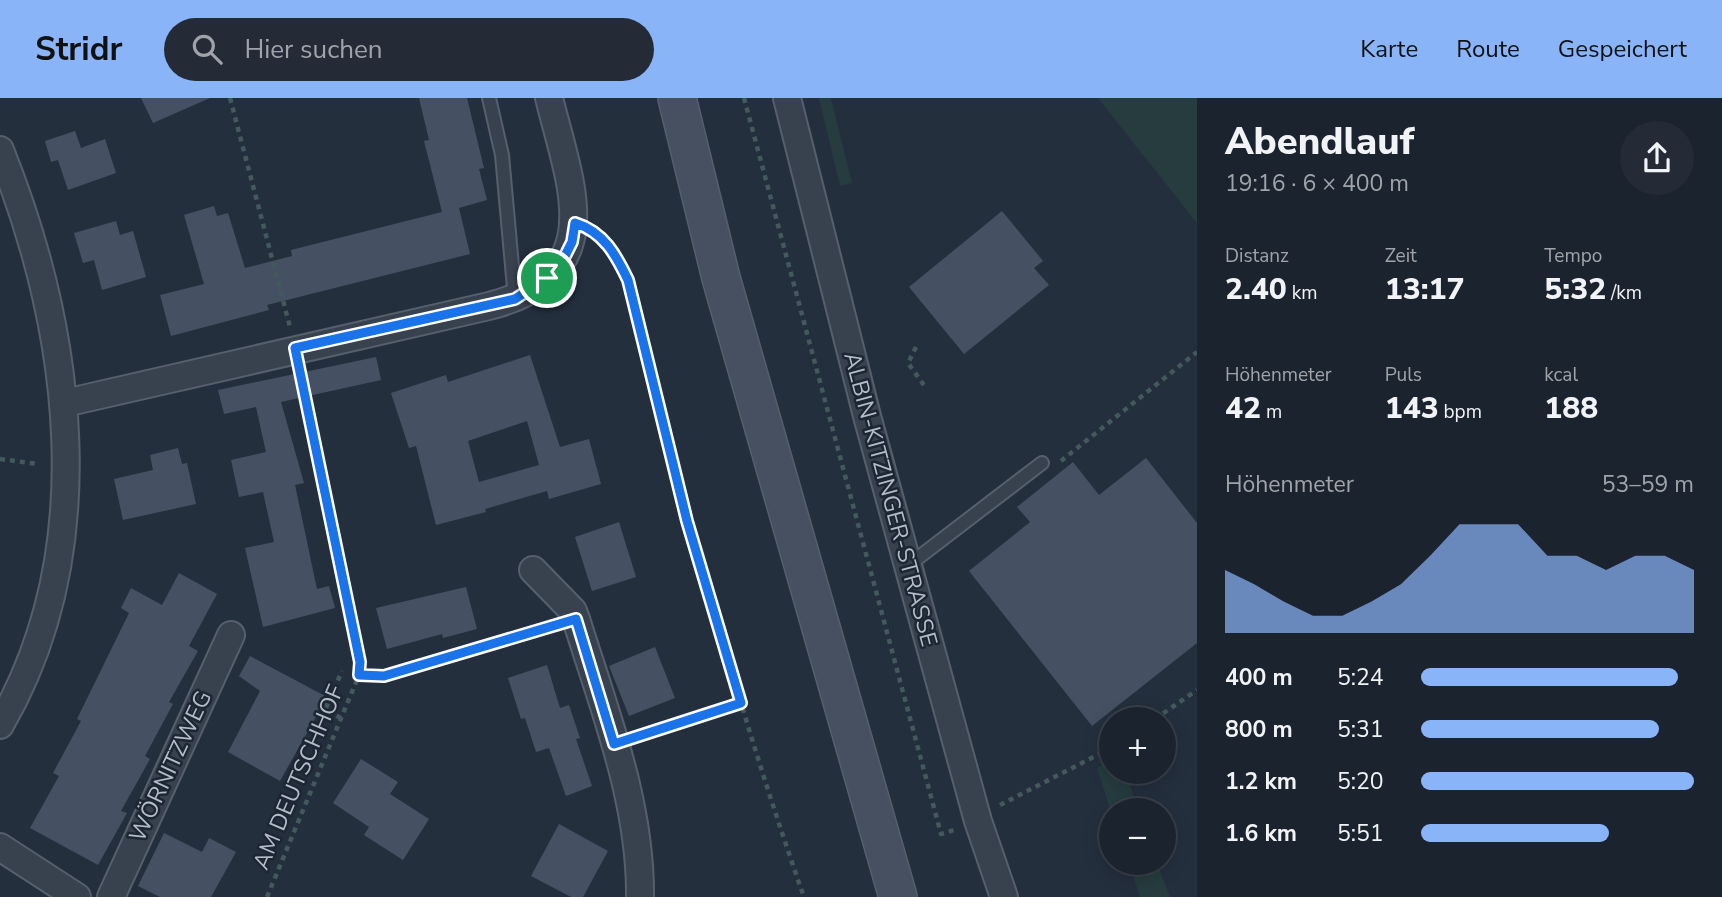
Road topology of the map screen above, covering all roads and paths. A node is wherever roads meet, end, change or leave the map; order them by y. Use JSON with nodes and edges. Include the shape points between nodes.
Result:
{"nodes":[{"id":1,"x":230,"y":98,"type":"edge"},
{"id":2,"x":489,"y":98,"type":"edge"},
{"id":3,"x":549,"y":98,"type":"edge"},
{"id":4,"x":677,"y":98,"type":"edge"},
{"id":5,"x":744,"y":98,"type":"edge"},
{"id":6,"x":787,"y":98,"type":"edge"},
{"id":7,"x":0,"y":150,"type":"edge"},
{"id":8,"x":575,"y":223,"type":"junction"},
{"id":9,"x":515,"y":299,"type":"junction"},
{"id":10,"x":916,"y":347,"type":"dead end"},
{"id":11,"x":295,"y":348,"type":"junction"},
{"id":12,"x":1197,"y":352,"type":"edge"},
{"id":13,"x":926,"y":388,"type":"dead end"},
{"id":14,"x":65,"y":403,"type":"junction"},
{"id":15,"x":0,"y":459,"type":"edge"},
{"id":16,"x":1042,"y":463,"type":"joint"},
{"id":17,"x":67,"y":468,"type":"junction"},
{"id":18,"x":909,"y":564,"type":"junction"},
{"id":19,"x":533,"y":570,"type":"dead end"},
{"id":20,"x":576,"y":619,"type":"junction"},
{"id":21,"x":231,"y":635,"type":"dead end"},
{"id":22,"x":342,"y":671,"type":"dead end"},
{"id":23,"x":359,"y":675,"type":"junction"},
{"id":24,"x":1197,"y":690,"type":"edge"},
{"id":25,"x":741,"y":703,"type":"junction"},
{"id":26,"x":1173,"y":707,"type":"edge"},
{"id":27,"x":341,"y":718,"type":"junction"},
{"id":28,"x":0,"y":724,"type":"edge"},
{"id":29,"x":614,"y":744,"type":"junction"},
{"id":30,"x":1099,"y":754,"type":"edge"},
{"id":31,"x":977,"y":819,"type":"junction"},
{"id":32,"x":0,"y":847,"type":"edge"},
{"id":33,"x":77,"y":897,"type":"edge"},
{"id":34,"x":111,"y":897,"type":"edge"},
{"id":35,"x":267,"y":897,"type":"edge"},
{"id":36,"x":640,"y":897,"type":"edge"},
{"id":37,"x":804,"y":897,"type":"edge"},
{"id":38,"x":898,"y":897,"type":"edge"},
{"id":39,"x":1004,"y":897,"type":"edge"}],
"edges":[{"from":1,"to":11,"type":"path","name":"AM DEUTSCHHOF"},
{"from":2,"to":9,"type":"lane","via":[[502,155]]},
{"from":3,"to":8,"type":"street","via":[[572,190]]},
{"from":4,"to":38,"type":"main road","via":[[721,278]]},
{"from":5,"to":31,"type":"path","via":[[941,834]]},
{"from":6,"to":18,"type":"street","name":"ALBIN-KITZINGER-STRASSE"},
{"from":7,"to":14,"type":"street","via":[[42,275]]},
{"from":8,"to":9,"type":"street","via":[[563,260],[547,278]]},
{"from":8,"to":25,"type":"path","via":[[590,228],[608,245],[628,280],[687,521]]},
{"from":9,"to":11,"type":"street"},
{"from":10,"to":13,"type":"path","via":[[908,363]]},
{"from":11,"to":14,"type":"street"},
{"from":11,"to":23,"type":"path","name":"AM DEUTSCHHOF"},
{"from":12,"to":16,"type":"path","via":[[1059,462]]},
{"from":14,"to":17,"type":"street"},
{"from":15,"to":17,"type":"path"},
{"from":16,"to":18,"type":"lane"},
{"from":17,"to":28,"type":"street","via":[[54,574],[38,646]]},
{"from":18,"to":31,"type":"street","name":"ALBIN-KITZINGER-STRASSE"},
{"from":19,"to":20,"type":"street"},
{"from":20,"to":23,"type":"path","via":[[384,676]]},
{"from":20,"to":29,"type":"street"},
{"from":21,"to":34,"type":"street","name":"WÖRNITZWEG"},
{"from":22,"to":27,"type":"path","via":[[325,710]]},
{"from":23,"to":27,"type":"path","name":"AM DEUTSCHHOF"},
{"from":24,"to":26,"type":"path"},
{"from":25,"to":29,"type":"path"},
{"from":25,"to":37,"type":"path"},
{"from":27,"to":35,"type":"path","name":"AM DEUTSCHHOF"},
{"from":29,"to":36,"type":"street","via":[[628,793],[640,864]]},
{"from":30,"to":31,"type":"path"},
{"from":31,"to":39,"type":"street","name":"ALBIN-KITZINGER-STRASSE"},
{"from":32,"to":33,"type":"street"}]}
